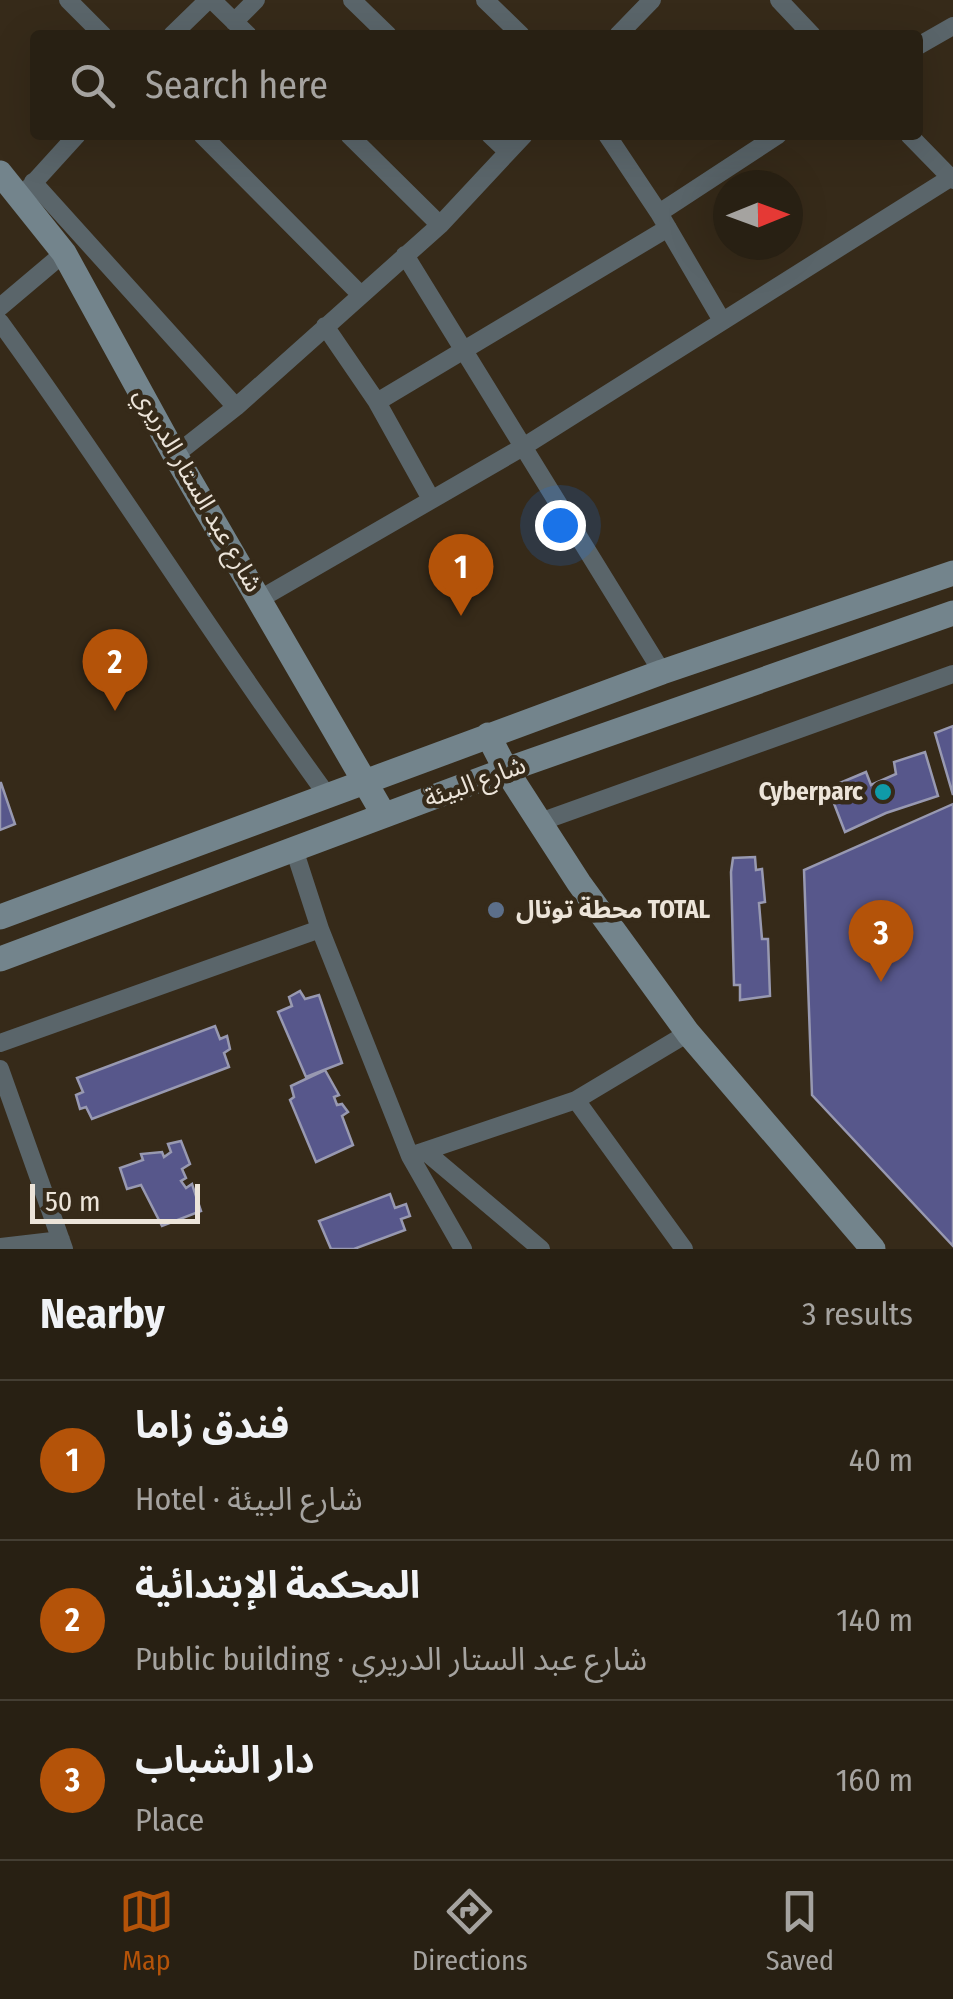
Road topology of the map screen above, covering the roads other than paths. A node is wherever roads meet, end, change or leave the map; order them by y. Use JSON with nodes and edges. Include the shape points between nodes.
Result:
{"nodes":[{"id":1,"x":68,"y":0,"type":"edge"},
{"id":2,"x":210,"y":0,"type":"edge"},
{"id":3,"x":256,"y":0,"type":"edge"},
{"id":4,"x":354,"y":0,"type":"edge"},
{"id":5,"x":485,"y":0,"type":"edge"},
{"id":6,"x":622,"y":0,"type":"edge"},
{"id":7,"x":652,"y":0,"type":"edge"},
{"id":8,"x":780,"y":0,"type":"edge"},
{"id":9,"x":637,"y":15,"type":"junction"},
{"id":10,"x":953,"y":26,"type":"edge"},
{"id":11,"x":241,"y":28,"type":"edge"},
{"id":12,"x":98,"y":30,"type":"edge"},
{"id":13,"x":177,"y":30,"type":"edge"},
{"id":14,"x":383,"y":30,"type":"edge"},
{"id":15,"x":517,"y":30,"type":"edge"},
{"id":16,"x":623,"y":30,"type":"edge"},
{"id":17,"x":807,"y":30,"type":"edge"},
{"id":18,"x":923,"y":43,"type":"edge"},
{"id":19,"x":72,"y":140,"type":"edge"},
{"id":20,"x":207,"y":140,"type":"edge"},
{"id":21,"x":354,"y":140,"type":"edge"},
{"id":22,"x":495,"y":140,"type":"edge"},
{"id":23,"x":519,"y":140,"type":"edge"},
{"id":24,"x":610,"y":140,"type":"edge"},
{"id":25,"x":771,"y":140,"type":"edge"},
{"id":26,"x":914,"y":140,"type":"edge"},
{"id":27,"x":508,"y":152,"type":"junction"},
{"id":28,"x":0,"y":173,"type":"edge"},
{"id":29,"x":952,"y":178,"type":"edge"},
{"id":30,"x":26,"y":190,"type":"junction"},
{"id":31,"x":664,"y":221,"type":"junction"},
{"id":32,"x":440,"y":225,"type":"junction"},
{"id":33,"x":64,"y":253,"type":"junction"},
{"id":34,"x":405,"y":255,"type":"junction"},
{"id":35,"x":360,"y":294,"type":"junction"},
{"id":36,"x":0,"y":306,"type":"edge"},
{"id":37,"x":722,"y":319,"type":"junction"},
{"id":38,"x":0,"y":322,"type":"edge"},
{"id":39,"x":325,"y":326,"type":"junction"},
{"id":40,"x":464,"y":350,"type":"junction"},
{"id":41,"x":376,"y":402,"type":"junction"},
{"id":42,"x":236,"y":406,"type":"junction"},
{"id":43,"x":523,"y":447,"type":"junction"},
{"id":44,"x":175,"y":455,"type":"junction"},
{"id":45,"x":431,"y":499,"type":"junction"},
{"id":46,"x":953,"y":573,"type":"edge"},
{"id":47,"x":260,"y":599,"type":"junction"},
{"id":48,"x":953,"y":613,"type":"edge"},
{"id":49,"x":742,"y":645,"type":"junction"},
{"id":50,"x":662,"y":672,"type":"junction"},
{"id":51,"x":953,"y":674,"type":"edge"},
{"id":52,"x":756,"y":680,"type":"junction"},
{"id":53,"x":488,"y":735,"type":"junction"},
{"id":54,"x":506,"y":770,"type":"junction"},
{"id":55,"x":364,"y":781,"type":"junction"},
{"id":56,"x":327,"y":795,"type":"junction"},
{"id":57,"x":384,"y":816,"type":"junction"},
{"id":58,"x":540,"y":822,"type":"junction"},
{"id":59,"x":294,"y":849,"type":"junction"},
{"id":60,"x":0,"y":917,"type":"edge"},
{"id":61,"x":320,"y":929,"type":"junction"},
{"id":62,"x":0,"y":959,"type":"edge"},
{"id":63,"x":688,"y":1033,"type":"junction"},
{"id":64,"x":0,"y":1043,"type":"edge"},
{"id":65,"x":0,"y":1070,"type":"edge"},
{"id":66,"x":576,"y":1100,"type":"junction"},
{"id":67,"x":417,"y":1153,"type":"junction"},
{"id":68,"x":62,"y":1244,"type":"edge"},
{"id":69,"x":0,"y":1248,"type":"edge"},
{"id":70,"x":463,"y":1249,"type":"edge"},
{"id":71,"x":541,"y":1249,"type":"edge"},
{"id":72,"x":684,"y":1249,"type":"edge"},
{"id":73,"x":873,"y":1249,"type":"edge"}],
"edges":[{"from":1,"to":12,"type":"street"},
{"from":2,"to":11,"type":"street"},
{"from":2,"to":13,"type":"street"},
{"from":3,"to":11,"type":"street"},
{"from":4,"to":14,"type":"street"},
{"from":5,"to":15,"type":"street"},
{"from":6,"to":9,"type":"street"},
{"from":7,"to":9,"type":"street"},
{"from":8,"to":17,"type":"street"},
{"from":9,"to":16,"type":"street"},
{"from":10,"to":18,"type":"street"},
{"from":19,"to":30,"type":"street"},
{"from":20,"to":35,"type":"street"},
{"from":21,"to":32,"type":"street"},
{"from":22,"to":27,"type":"street"},
{"from":23,"to":27,"type":"street"},
{"from":24,"to":31,"type":"street"},
{"from":25,"to":31,"type":"street"},
{"from":26,"to":29,"type":"street"},
{"from":27,"to":32,"type":"street"},
{"from":28,"to":30,"type":"main road","name":"شارع عبد الستار الدريري"},
{"from":29,"to":37,"type":"street"},
{"from":30,"to":33,"type":"main road","name":"شارع عبد الستار الدريري"},
{"from":30,"to":42,"type":"street"},
{"from":31,"to":37,"type":"street"},
{"from":31,"to":40,"type":"street"},
{"from":32,"to":34,"type":"street"},
{"from":33,"to":36,"type":"street"},
{"from":33,"to":44,"type":"main road","name":"شارع عبد الستار الدريري"},
{"from":34,"to":35,"type":"street"},
{"from":34,"to":40,"type":"street"},
{"from":35,"to":39,"type":"street"},
{"from":37,"to":43,"type":"street"},
{"from":38,"to":56,"type":"street"},
{"from":39,"to":41,"type":"street"},
{"from":39,"to":42,"type":"street"},
{"from":40,"to":41,"type":"street"},
{"from":40,"to":43,"type":"street"},
{"from":41,"to":45,"type":"street"},
{"from":42,"to":44,"type":"street"},
{"from":43,"to":45,"type":"street"},
{"from":43,"to":50,"type":"street"},
{"from":44,"to":47,"type":"main road","name":"شارع عبد الستار الدريري"},
{"from":45,"to":47,"type":"street"},
{"from":46,"to":49,"type":"main road"},
{"from":47,"to":55,"type":"main road","name":"شارع عبد الستار الدريري"},
{"from":48,"to":52,"type":"main road","name":"شارع البيئة"},
{"from":49,"to":50,"type":"main road"},
{"from":49,"to":52,"type":"main road"},
{"from":50,"to":53,"type":"main road"},
{"from":51,"to":58,"type":"street"},
{"from":52,"to":54,"type":"main road","name":"شارع البيئة"},
{"from":53,"to":54,"type":"main road"},
{"from":53,"to":55,"type":"main road"},
{"from":54,"to":57,"type":"main road","name":"شارع البيئة"},
{"from":54,"to":58,"type":"main road"},
{"from":55,"to":56,"type":"main road"},
{"from":55,"to":57,"type":"main road","name":"شارع عبد الستار الدريري"},
{"from":56,"to":60,"type":"main road"},
{"from":57,"to":59,"type":"main road","name":"شارع البيئة"},
{"from":58,"to":63,"type":"main road"},
{"from":59,"to":61,"type":"street"},
{"from":59,"to":62,"type":"main road","name":"شارع البيئة"},
{"from":61,"to":64,"type":"street"},
{"from":61,"to":67,"type":"street"},
{"from":63,"to":66,"type":"street"},
{"from":63,"to":73,"type":"main road"},
{"from":65,"to":68,"type":"street"},
{"from":66,"to":67,"type":"street"},
{"from":66,"to":72,"type":"street"},
{"from":67,"to":70,"type":"street"},
{"from":67,"to":71,"type":"street"},
{"from":68,"to":69,"type":"street"}]}
